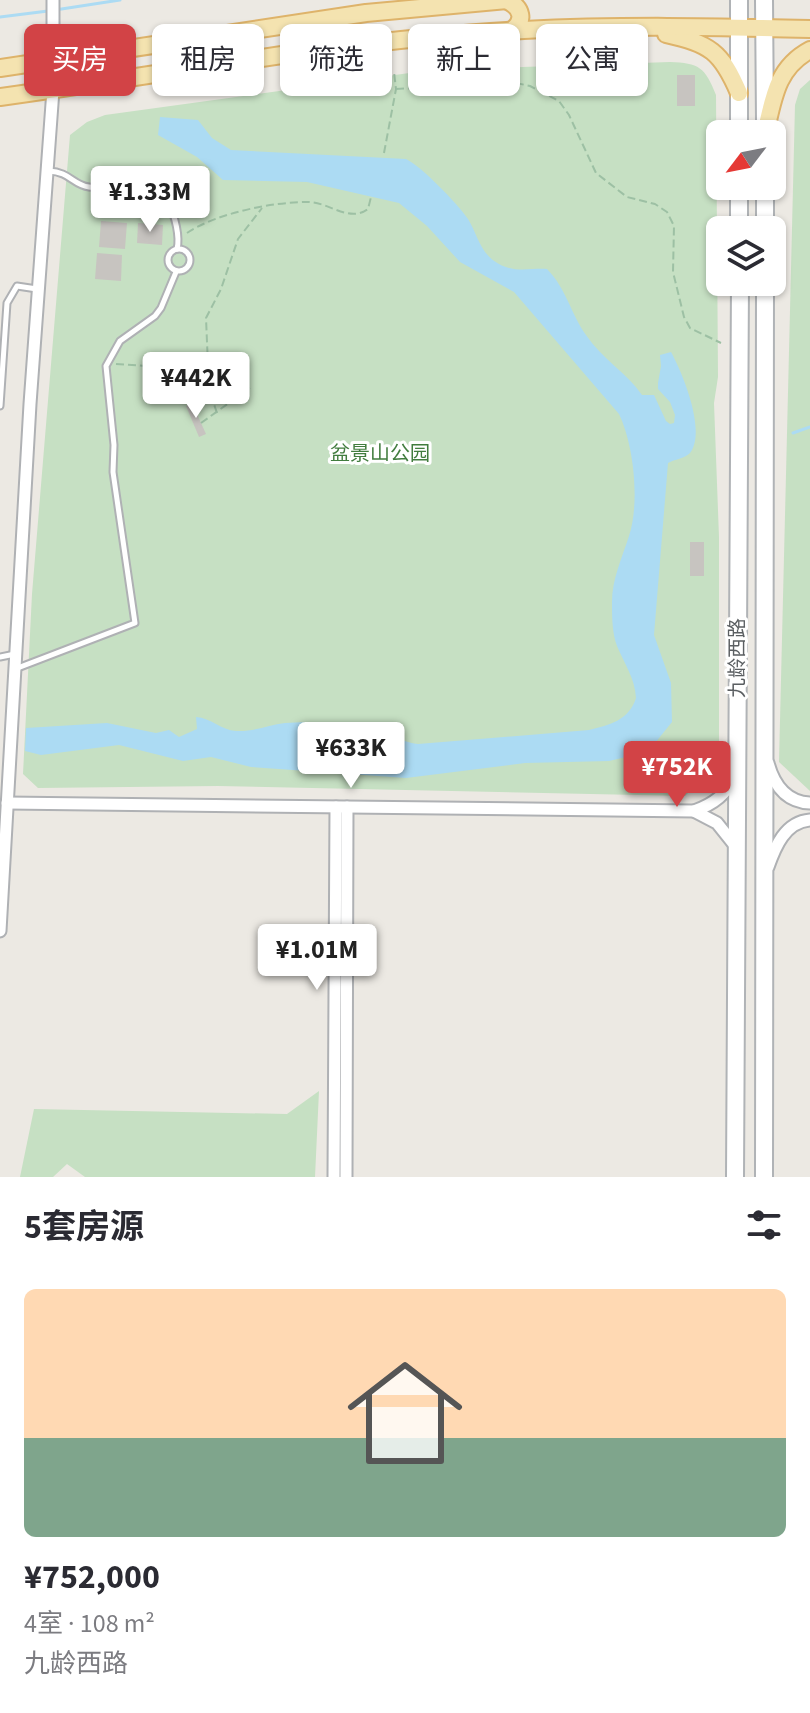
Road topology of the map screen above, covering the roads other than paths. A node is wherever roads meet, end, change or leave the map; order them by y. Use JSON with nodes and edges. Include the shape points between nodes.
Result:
{"nodes":[{"id":1,"x":53,"y":0,"type":"edge"},
{"id":2,"x":507,"y":0,"type":"edge"},
{"id":3,"x":739,"y":0,"type":"edge"},
{"id":4,"x":764,"y":0,"type":"edge"},
{"id":5,"x":53,"y":24,"type":"edge"},
{"id":6,"x":518,"y":24,"type":"edge"},
{"id":7,"x":648,"y":28,"type":"edge"},
{"id":8,"x":738,"y":28,"type":"junction"},
{"id":9,"x":764,"y":28,"type":"junction"},
{"id":10,"x":810,"y":29,"type":"edge"},
{"id":11,"x":648,"y":30,"type":"edge"},
{"id":12,"x":408,"y":41,"type":"edge"},
{"id":13,"x":136,"y":48,"type":"edge"},
{"id":14,"x":810,"y":50,"type":"edge"},
{"id":15,"x":24,"y":65,"type":"edge"},
{"id":16,"x":0,"y":68,"type":"edge"},
{"id":17,"x":136,"y":78,"type":"edge"},
{"id":18,"x":739,"y":93,"type":"junction"},
{"id":19,"x":24,"y":94,"type":"edge"},
{"id":20,"x":53,"y":96,"type":"edge"},
{"id":21,"x":0,"y":97,"type":"edge"},
{"id":22,"x":739,"y":120,"type":"edge"},
{"id":23,"x":765,"y":120,"type":"edge"},
{"id":24,"x":768,"y":120,"type":"edge"},
{"id":25,"x":48,"y":171,"type":"junction"},
{"id":26,"x":177,"y":249,"type":"junction"},
{"id":27,"x":176,"y":272,"type":"junction"},
{"id":28,"x":39,"y":289,"type":"junction"},
{"id":29,"x":740,"y":296,"type":"edge"},
{"id":30,"x":765,"y":296,"type":"edge"},
{"id":31,"x":0,"y":406,"type":"edge"},
{"id":32,"x":15,"y":654,"type":"junction"},
{"id":33,"x":0,"y":657,"type":"edge"},
{"id":34,"x":14,"y":669,"type":"junction"},
{"id":35,"x":763,"y":748,"type":"junction"},
{"id":36,"x":739,"y":767,"type":"junction"},
{"id":37,"x":7,"y":803,"type":"junction"},
{"id":38,"x":810,"y":803,"type":"edge"},
{"id":39,"x":341,"y":807,"type":"junction"},
{"id":40,"x":694,"y":811,"type":"junction"},
{"id":41,"x":810,"y":820,"type":"edge"},
{"id":42,"x":738,"y":851,"type":"junction"},
{"id":43,"x":764,"y":879,"type":"junction"},
{"id":44,"x":0,"y":931,"type":"edge"},
{"id":45,"x":334,"y":1177,"type":"edge"},
{"id":46,"x":346,"y":1177,"type":"edge"},
{"id":47,"x":735,"y":1177,"type":"edge"},
{"id":48,"x":764,"y":1177,"type":"edge"}],
"edges":[{"from":1,"to":5,"type":"street"},
{"from":2,"to":6,"type":"main road","via":[[517,6]]},
{"from":2,"to":13,"type":"main road","via":[[366,13]]},
{"from":3,"to":8,"type":"main road"},
{"from":4,"to":9,"type":"main road"},
{"from":7,"to":8,"type":"main road"},
{"from":8,"to":9,"type":"main road"},
{"from":8,"to":18,"type":"main road"},
{"from":9,"to":10,"type":"main road"},
{"from":9,"to":23,"type":"main road"},
{"from":11,"to":18,"type":"main road","via":[[710,48],[728,68]]},
{"from":12,"to":17,"type":"main road"},
{"from":14,"to":24,"type":"main road","via":[[784,71]]},
{"from":15,"to":16,"type":"main road"},
{"from":18,"to":22,"type":"main road"},
{"from":19,"to":21,"type":"main road"},
{"from":20,"to":25,"type":"street"},
{"from":25,"to":26,"type":"lane","via":[[63,172],[94,188],[129,172],[145,176],[171,208],[178,225]]},
{"from":25,"to":28,"type":"street"},
{"from":26,"to":27,"type":"lane","via":[[168,262]]},
{"from":26,"to":27,"type":"lane","via":[[187,252],[191,261],[186,270]]},
{"from":27,"to":34,"type":"lane","via":[[161,308],[120,341],[107,364],[113,472],[135,623]]},
{"from":28,"to":31,"type":"lane","via":[[17,286],[7,303]]},
{"from":28,"to":32,"type":"street"},
{"from":29,"to":36,"type":"main road","name":"九龄西路"},
{"from":30,"to":35,"type":"main road","name":"九龄西路"},
{"from":32,"to":33,"type":"lane"},
{"from":32,"to":34,"type":"street"},
{"from":34,"to":37,"type":"street"},
{"from":35,"to":38,"type":"street","via":[[776,784],[788,797]]},
{"from":35,"to":43,"type":"main road","name":"九龄西路"},
{"from":36,"to":40,"type":"street","via":[[723,794]]},
{"from":36,"to":42,"type":"main road","name":"九龄西路"},
{"from":37,"to":39,"type":"street"},
{"from":37,"to":44,"type":"street"},
{"from":39,"to":40,"type":"street"},
{"from":39,"to":45,"type":"street"},
{"from":39,"to":46,"type":"street"},
{"from":40,"to":42,"type":"street","via":[[717,823]]},
{"from":41,"to":43,"type":"street","via":[[783,835]]},
{"from":42,"to":47,"type":"main road","name":"九龄西路"},
{"from":43,"to":48,"type":"main road","name":"九龄西路"}]}
